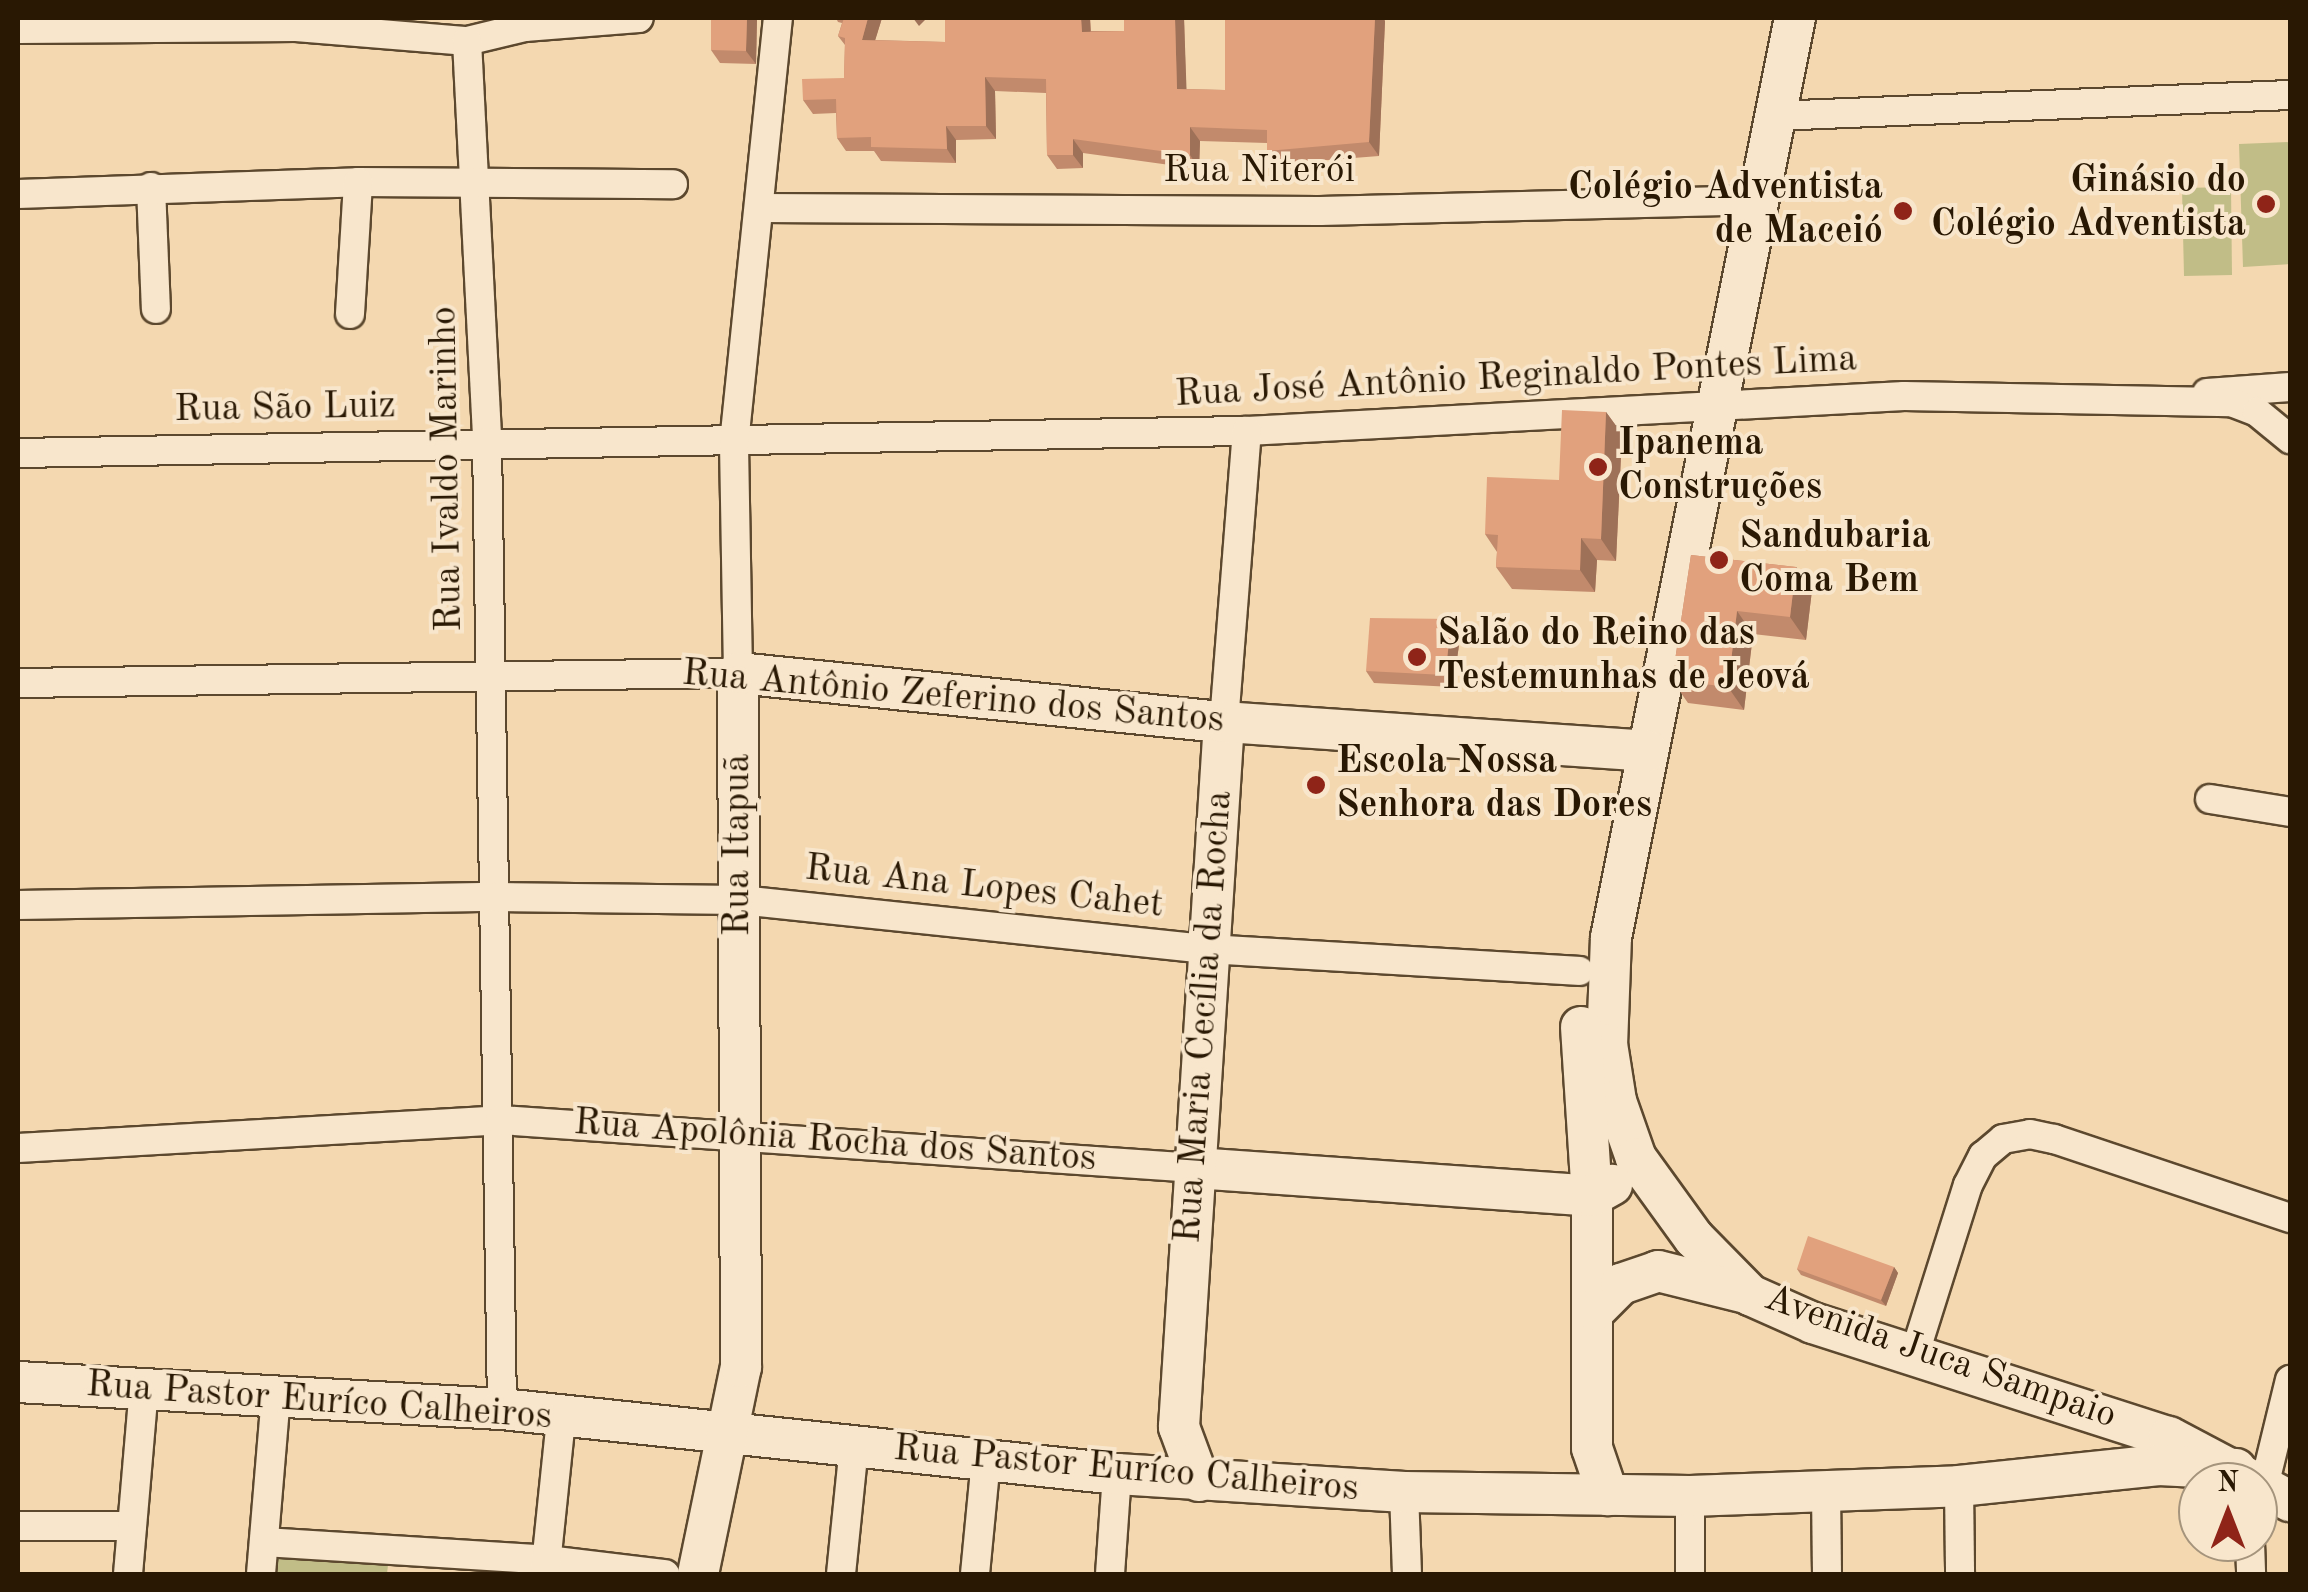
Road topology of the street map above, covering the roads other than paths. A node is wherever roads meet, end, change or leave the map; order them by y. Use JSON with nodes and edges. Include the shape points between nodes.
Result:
{"nodes":[{"id":1,"x":624,"y":18,"type":"edge"},
{"id":2,"x":778,"y":18,"type":"edge"},
{"id":3,"x":1795,"y":18,"type":"edge"},
{"id":4,"x":186,"y":22,"type":"edge"},
{"id":5,"x":18,"y":29,"type":"edge"},
{"id":6,"x":467,"y":41,"type":"junction"},
{"id":7,"x":2290,"y":96,"type":"edge"},
{"id":8,"x":1774,"y":116,"type":"junction"},
{"id":9,"x":358,"y":182,"type":"junction"},
{"id":10,"x":479,"y":182,"type":"junction"},
{"id":11,"x":674,"y":184,"type":"dead end"},
{"id":12,"x":151,"y":187,"type":"junction"},
{"id":13,"x":18,"y":194,"type":"edge"},
{"id":14,"x":1756,"y":200,"type":"junction"},
{"id":15,"x":762,"y":208,"type":"junction"},
{"id":16,"x":156,"y":309,"type":"dead end"},
{"id":17,"x":350,"y":314,"type":"dead end"},
{"id":18,"x":2290,"y":386,"type":"edge"},
{"id":19,"x":2191,"y":397,"type":"junction"},
{"id":20,"x":1716,"y":406,"type":"junction"},
{"id":21,"x":1247,"y":431,"type":"junction"},
{"id":22,"x":2290,"y":439,"type":"edge"},
{"id":23,"x":487,"y":442,"type":"junction"},
{"id":24,"x":734,"y":444,"type":"junction"},
{"id":25,"x":18,"y":453,"type":"edge"},
{"id":26,"x":490,"y":673,"type":"junction"},
{"id":27,"x":738,"y":673,"type":"junction"},
{"id":28,"x":18,"y":684,"type":"edge"},
{"id":29,"x":1224,"y":722,"type":"junction"},
{"id":30,"x":1636,"y":749,"type":"junction"},
{"id":31,"x":2210,"y":798,"type":"dead end"},
{"id":32,"x":2290,"y":812,"type":"edge"},
{"id":33,"x":496,"y":896,"type":"junction"},
{"id":34,"x":740,"y":900,"type":"junction"},
{"id":35,"x":18,"y":905,"type":"edge"},
{"id":36,"x":1209,"y":949,"type":"junction"},
{"id":37,"x":1579,"y":971,"type":"junction"},
{"id":38,"x":500,"y":1120,"type":"junction"},
{"id":39,"x":738,"y":1132,"type":"junction"},
{"id":40,"x":18,"y":1148,"type":"edge"},
{"id":41,"x":1636,"y":1158,"type":"junction"},
{"id":42,"x":1195,"y":1168,"type":"junction"},
{"id":43,"x":1592,"y":1196,"type":"junction"},
{"id":44,"x":2290,"y":1218,"type":"edge"},
{"id":45,"x":1750,"y":1295,"type":"junction"},
{"id":46,"x":1595,"y":1310,"type":"junction"},
{"id":47,"x":1914,"y":1356,"type":"junction"},
{"id":48,"x":2290,"y":1380,"type":"edge"},
{"id":49,"x":18,"y":1382,"type":"edge"},
{"id":50,"x":144,"y":1390,"type":"junction"},
{"id":51,"x":276,"y":1396,"type":"junction"},
{"id":52,"x":2082,"y":1406,"type":"junction"},
{"id":53,"x":502,"y":1409,"type":"junction"},
{"id":54,"x":561,"y":1419,"type":"junction"},
{"id":55,"x":1179,"y":1427,"type":"junction"},
{"id":56,"x":728,"y":1434,"type":"junction"},
{"id":57,"x":854,"y":1447,"type":"junction"},
{"id":58,"x":986,"y":1458,"type":"junction"},
{"id":59,"x":2201,"y":1462,"type":"edge"},
{"id":60,"x":2270,"y":1462,"type":"edge"},
{"id":61,"x":2178,"y":1469,"type":"edge"},
{"id":62,"x":2074,"y":1474,"type":"junction"},
{"id":63,"x":1135,"y":1476,"type":"junction"},
{"id":64,"x":1199,"y":1481,"type":"junction"},
{"id":65,"x":1959,"y":1486,"type":"junction"},
{"id":66,"x":1826,"y":1491,"type":"junction"},
{"id":67,"x":1404,"y":1492,"type":"junction"},
{"id":68,"x":1589,"y":1495,"type":"junction"},
{"id":69,"x":1690,"y":1496,"type":"junction"},
{"id":70,"x":18,"y":1526,"type":"edge"},
{"id":71,"x":132,"y":1526,"type":"junction"},
{"id":72,"x":264,"y":1542,"type":"junction"},
{"id":73,"x":411,"y":1563,"type":"edge"},
{"id":74,"x":546,"y":1567,"type":"edge"},
{"id":75,"x":128,"y":1574,"type":"edge"},
{"id":76,"x":261,"y":1574,"type":"edge"},
{"id":77,"x":665,"y":1574,"type":"edge"},
{"id":78,"x":698,"y":1574,"type":"edge"},
{"id":79,"x":840,"y":1574,"type":"edge"},
{"id":80,"x":975,"y":1574,"type":"edge"},
{"id":81,"x":1110,"y":1574,"type":"edge"},
{"id":82,"x":1406,"y":1574,"type":"edge"},
{"id":83,"x":1690,"y":1574,"type":"edge"},
{"id":84,"x":1828,"y":1574,"type":"edge"},
{"id":85,"x":1960,"y":1574,"type":"edge"}],
"edges":[{"from":1,"to":6,"type":"street","via":[[525,27]]},
{"from":2,"to":15,"type":"street","name":"Rua Itapuã"},
{"from":3,"to":8,"type":"main road","name":"Avenida Juca Sampaio"},
{"from":4,"to":5,"type":"street"},
{"from":4,"to":6,"type":"street"},
{"from":6,"to":10,"type":"street","name":"Rua Ivaldo Marinho"},
{"from":7,"to":8,"type":"street"},
{"from":8,"to":14,"type":"main road","name":"Avenida Juca Sampaio"},
{"from":9,"to":10,"type":"street"},
{"from":9,"to":12,"type":"street"},
{"from":9,"to":17,"type":"street"},
{"from":10,"to":11,"type":"street"},
{"from":10,"to":23,"type":"street","name":"Rua Ivaldo Marinho"},
{"from":12,"to":13,"type":"street"},
{"from":12,"to":16,"type":"street"},
{"from":14,"to":15,"type":"street","name":"Rua Niterói","via":[[1320,211]]},
{"from":14,"to":20,"type":"main road","name":"Avenida Juca Sampaio"},
{"from":15,"to":24,"type":"street","name":"Rua Itapuã"},
{"from":18,"to":19,"type":"street","via":[[2255,384]]},
{"from":19,"to":20,"type":"street","name":"Rua José Antônio Reginaldo Pontes Lima","via":[[1904,396]]},
{"from":19,"to":22,"type":"street","name":"Rua José Antônio Reginaldo Pontes Lima","via":[[2257,412]]},
{"from":20,"to":21,"type":"street","name":"Rua José Antônio Reginaldo Pontes Lima"},
{"from":20,"to":30,"type":"main road","name":"Avenida Juca Sampaio","via":[[1692,509],[1688,560]]},
{"from":21,"to":24,"type":"street","name":"Rua José Antônio Reginaldo Pontes Lima"},
{"from":21,"to":29,"type":"street","name":"Rua Maria Cecília da Rocha"},
{"from":23,"to":24,"type":"street","name":"Rua São Luiz"},
{"from":23,"to":25,"type":"street","name":"Rua São Luiz"},
{"from":23,"to":26,"type":"street","name":"Rua Ivaldo Marinho"},
{"from":24,"to":27,"type":"street","name":"Rua Itapuã"},
{"from":26,"to":27,"type":"street","name":"Rua Antônio Zeferino dos Santos"},
{"from":26,"to":28,"type":"street","name":"Rua Antônio Zeferino dos Santos"},
{"from":26,"to":33,"type":"street","name":"Rua Ivaldo Marinho"},
{"from":27,"to":29,"type":"main road","name":"Rua Antônio Zeferino dos Santos"},
{"from":27,"to":34,"type":"main road","name":"Rua Itapuã"},
{"from":29,"to":30,"type":"main road","name":"Rua Antônio Zeferino dos Santos"},
{"from":29,"to":36,"type":"main road","name":"Rua Maria Cecília da Rocha"},
{"from":30,"to":37,"type":"main road","name":"Avenida Juca Sampaio"},
{"from":30,"to":41,"type":"main road","name":"Avenida Juca Sampaio","via":[[1606,976],[1616,1101]]},
{"from":31,"to":32,"type":"street"},
{"from":33,"to":34,"type":"street"},
{"from":33,"to":35,"type":"street"},
{"from":33,"to":38,"type":"street","name":"Rua Ivaldo Marinho"},
{"from":34,"to":36,"type":"street","name":"Rua Ana Lopes Cahet"},
{"from":34,"to":39,"type":"main road","name":"Rua Itapuã"},
{"from":36,"to":37,"type":"street","name":"Rua Ana Lopes Cahet"},
{"from":36,"to":42,"type":"main road","name":"Rua Maria Cecília da Rocha"},
{"from":37,"to":43,"type":"main road","name":"Avenida Juca Sampaio"},
{"from":38,"to":39,"type":"street","name":"Rua Apolônia Rocha dos Santos"},
{"from":38,"to":40,"type":"street","name":"Rua Apolônia Rocha dos Santos"},
{"from":38,"to":53,"type":"street","name":"Rua Ivaldo Marinho"},
{"from":39,"to":42,"type":"street","name":"Rua Apolônia Rocha dos Santos"},
{"from":39,"to":56,"type":"main road","name":"Rua Itapuã","via":[[741,1367]]},
{"from":41,"to":43,"type":"main road","via":[[1621,1178]]},
{"from":41,"to":45,"type":"main road","name":"Avenida Juca Sampaio","via":[[1694,1238]]},
{"from":42,"to":43,"type":"main road","name":"Rua Apolônia Rocha dos Santos"},
{"from":42,"to":55,"type":"main road","name":"Rua Maria Cecília da Rocha"},
{"from":43,"to":46,"type":"main road","name":"Avenida Juca Sampaio"},
{"from":44,"to":47,"type":"street","via":[[2089,1149],[2030,1134],[2003,1139],[1983,1156],[1968,1185]]},
{"from":45,"to":46,"type":"main road","via":[[1658,1271],[1620,1284]]},
{"from":45,"to":47,"type":"main road","name":"Avenida Juca Sampaio"},
{"from":46,"to":68,"type":"main road","name":"Avenida Juca Sampaio"},
{"from":47,"to":52,"type":"main road","name":"Avenida Juca Sampaio"},
{"from":48,"to":60,"type":"street"},
{"from":49,"to":50,"type":"main road","name":"Rua Pastor Euríco Calheiros"},
{"from":50,"to":51,"type":"main road","name":"Rua Pastor Euríco Calheiros"},
{"from":50,"to":71,"type":"street"},
{"from":51,"to":53,"type":"main road","name":"Rua Pastor Euríco Calheiros"},
{"from":51,"to":72,"type":"street"},
{"from":52,"to":59,"type":"main road","name":"Avenida Juca Sampaio"},
{"from":52,"to":62,"type":"main road","via":[[2091,1440]]},
{"from":53,"to":54,"type":"main road","name":"Rua Pastor Euríco Calheiros"},
{"from":54,"to":56,"type":"main road","name":"Rua Pastor Euríco Calheiros"},
{"from":54,"to":74,"type":"street"},
{"from":55,"to":63,"type":"main road"},
{"from":55,"to":64,"type":"main road","name":"Rua Maria Cecília da Rocha"},
{"from":56,"to":57,"type":"main road","name":"Rua Pastor Euríco Calheiros"},
{"from":56,"to":78,"type":"main road","name":"Rua Itapuã"},
{"from":57,"to":58,"type":"main road","name":"Rua Pastor Euríco Calheiros"},
{"from":57,"to":79,"type":"street"},
{"from":58,"to":63,"type":"main road","name":"Rua Pastor Euríco Calheiros"},
{"from":58,"to":80,"type":"street"},
{"from":61,"to":62,"type":"main road","name":"Rua Pastor Euríco Calheiros","via":[[2159,1464]]},
{"from":62,"to":65,"type":"main road","name":"Rua Pastor Euríco Calheiros"},
{"from":63,"to":64,"type":"main road","name":"Rua Pastor Euríco Calheiros"},
{"from":63,"to":81,"type":"street"},
{"from":64,"to":67,"type":"main road","name":"Rua Pastor Euríco Calheiros"},
{"from":65,"to":66,"type":"main road","name":"Rua Pastor Euríco Calheiros"},
{"from":65,"to":85,"type":"street"},
{"from":66,"to":69,"type":"main road","name":"Rua Pastor Euríco Calheiros"},
{"from":66,"to":84,"type":"street"},
{"from":67,"to":68,"type":"main road","name":"Rua Pastor Euríco Calheiros"},
{"from":67,"to":82,"type":"street"},
{"from":68,"to":69,"type":"main road","name":"Rua Pastor Euríco Calheiros"},
{"from":69,"to":83,"type":"street"},
{"from":70,"to":71,"type":"street"},
{"from":71,"to":75,"type":"street"},
{"from":72,"to":73,"type":"street"},
{"from":72,"to":76,"type":"street"},
{"from":73,"to":74,"type":"street"},
{"from":74,"to":77,"type":"street"}]}
